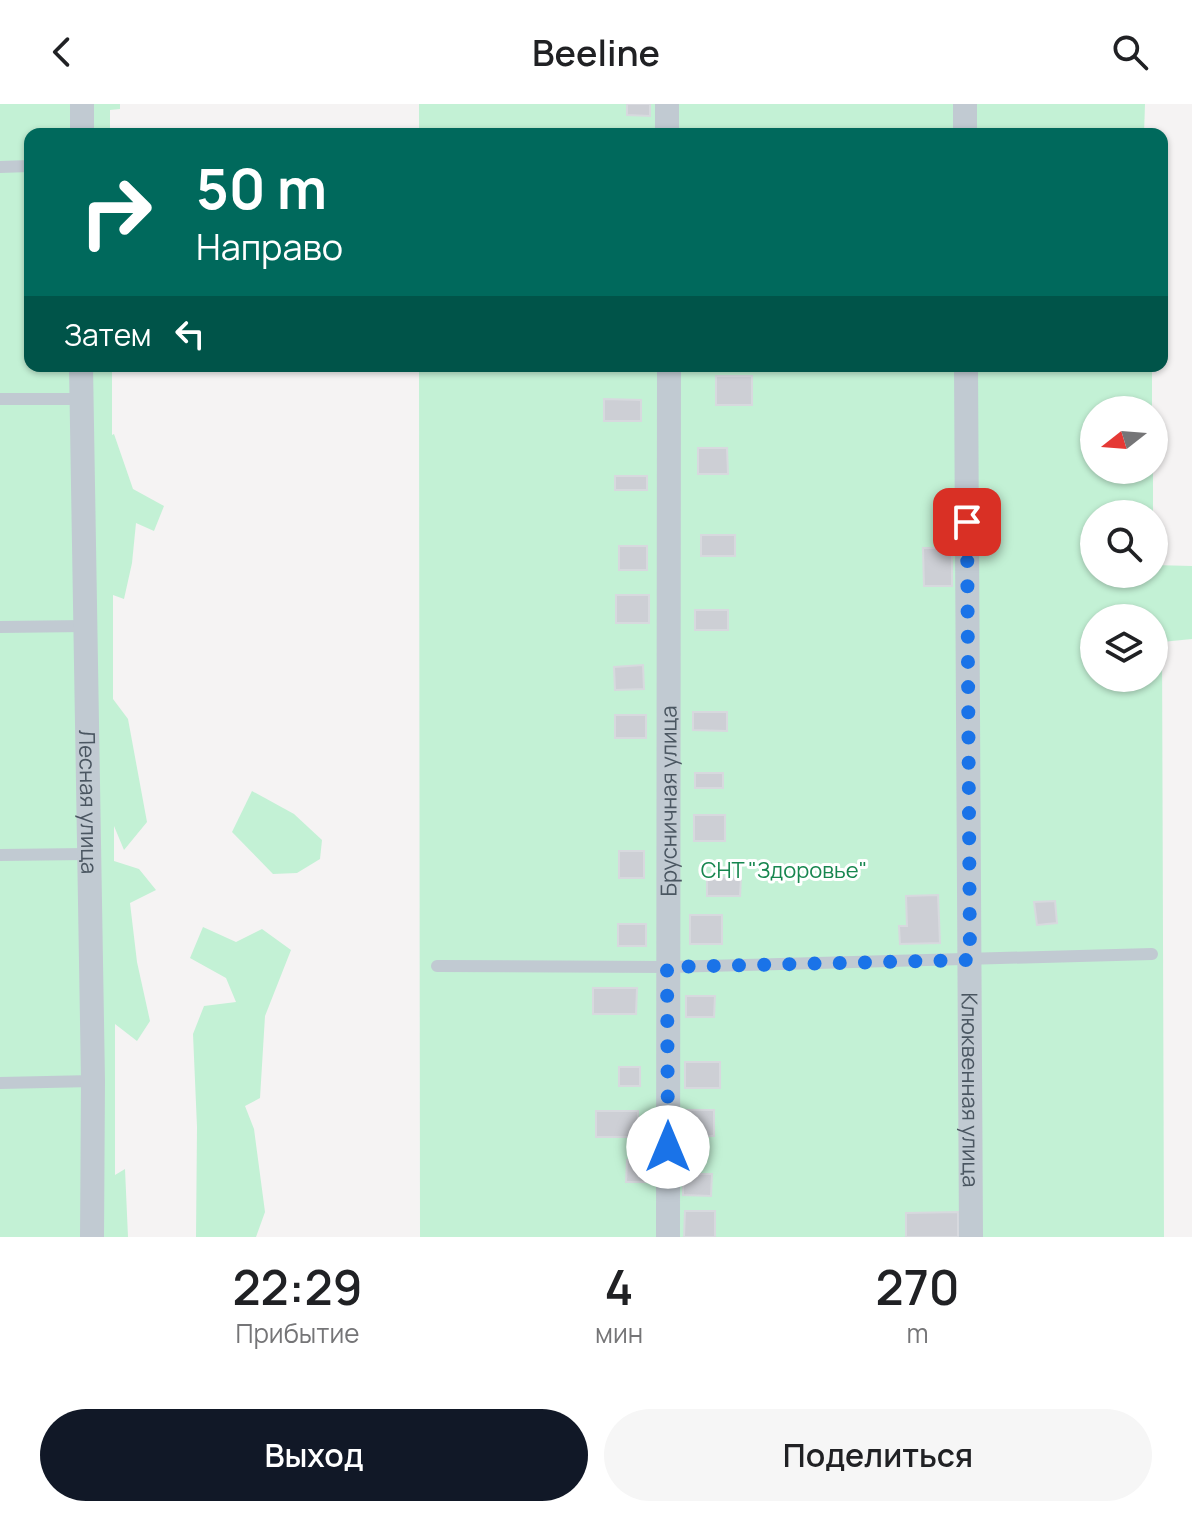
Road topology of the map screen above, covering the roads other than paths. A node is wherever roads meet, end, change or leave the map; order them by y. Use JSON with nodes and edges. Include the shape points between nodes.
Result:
{"nodes":[{"id":1,"x":82,"y":104,"type":"edge"},
{"id":2,"x":667,"y":104,"type":"edge"},
{"id":3,"x":965,"y":104,"type":"edge"},
{"id":4,"x":82,"y":128,"type":"edge"},
{"id":5,"x":667,"y":128,"type":"edge"},
{"id":6,"x":965,"y":128,"type":"edge"},
{"id":7,"x":24,"y":166,"type":"edge"},
{"id":8,"x":0,"y":167,"type":"edge"},
{"id":9,"x":81,"y":372,"type":"edge"},
{"id":10,"x":669,"y":372,"type":"edge"},
{"id":11,"x":966,"y":372,"type":"edge"},
{"id":12,"x":0,"y":399,"type":"edge"},
{"id":13,"x":81,"y":399,"type":"junction"},
{"id":14,"x":86,"y":626,"type":"junction"},
{"id":15,"x":0,"y":627,"type":"edge"},
{"id":16,"x":87,"y":854,"type":"junction"},
{"id":17,"x":0,"y":855,"type":"edge"},
{"id":18,"x":1152,"y":954,"type":"dead end"},
{"id":19,"x":970,"y":960,"type":"junction"},
{"id":20,"x":437,"y":966,"type":"dead end"},
{"id":21,"x":667,"y":967,"type":"junction"},
{"id":22,"x":93,"y":1081,"type":"junction"},
{"id":23,"x":0,"y":1083,"type":"edge"},
{"id":24,"x":92,"y":1237,"type":"edge"},
{"id":25,"x":668,"y":1237,"type":"edge"},
{"id":26,"x":971,"y":1237,"type":"edge"}],
"edges":[{"from":1,"to":4,"type":"street"},
{"from":2,"to":5,"type":"street"},
{"from":3,"to":6,"type":"street"},
{"from":7,"to":8,"type":"lane"},
{"from":9,"to":13,"type":"street","name":"Лесная улица"},
{"from":10,"to":21,"type":"street","name":"Брусничная улица"},
{"from":11,"to":19,"type":"street","name":"Клюквенная улица"},
{"from":12,"to":13,"type":"lane"},
{"from":13,"to":14,"type":"street","name":"Лесная улица"},
{"from":14,"to":15,"type":"lane"},
{"from":14,"to":16,"type":"street","name":"Лесная улица"},
{"from":16,"to":17,"type":"lane"},
{"from":16,"to":22,"type":"street","name":"Лесная улица"},
{"from":18,"to":19,"type":"lane"},
{"from":19,"to":21,"type":"lane"},
{"from":19,"to":26,"type":"street","name":"Клюквенная улица"},
{"from":20,"to":21,"type":"lane"},
{"from":21,"to":25,"type":"street","name":"Брусничная улица"},
{"from":22,"to":23,"type":"lane"},
{"from":22,"to":24,"type":"street","name":"Лесная улица"}]}
